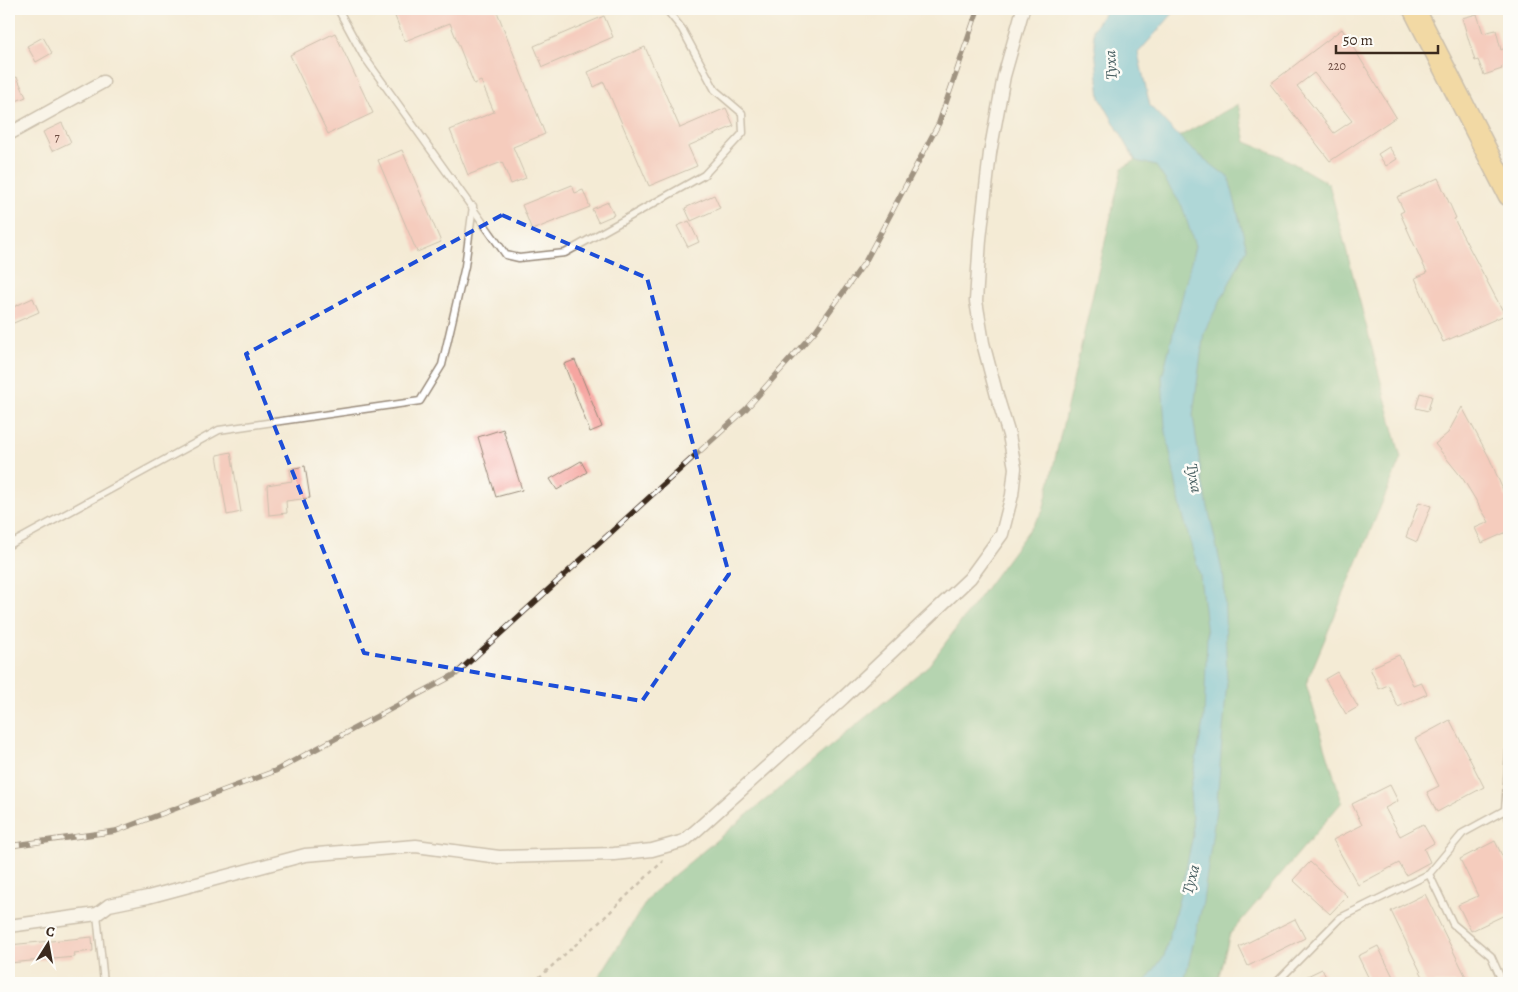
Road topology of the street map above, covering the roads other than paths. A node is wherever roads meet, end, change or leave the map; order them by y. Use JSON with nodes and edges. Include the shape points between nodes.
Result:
{"nodes":[{"id":1,"x":338,"y":9,"type":"edge"},
{"id":2,"x":666,"y":9,"type":"edge"},
{"id":3,"x":1023,"y":9,"type":"edge"},
{"id":4,"x":1414,"y":9,"type":"edge"},
{"id":5,"x":103,"y":82,"type":"dead end"},
{"id":6,"x":9,"y":134,"type":"edge"},
{"id":7,"x":1509,"y":196,"type":"edge"},
{"id":8,"x":473,"y":206,"type":"junction"},
{"id":9,"x":9,"y":545,"type":"edge"},
{"id":10,"x":1509,"y":751,"type":"edge"},
{"id":11,"x":1505,"y":810,"type":"junction"},
{"id":12,"x":1509,"y":819,"type":"edge"},
{"id":13,"x":1429,"y":874,"type":"junction"},
{"id":14,"x":97,"y":914,"type":"junction"},
{"id":15,"x":9,"y":926,"type":"edge"},
{"id":16,"x":104,"y":983,"type":"edge"},
{"id":17,"x":1276,"y":983,"type":"edge"},
{"id":18,"x":1503,"y":983,"type":"edge"}],
"edges":[{"from":1,"to":8,"type":"lane","via":[[363,55]]},
{"from":2,"to":8,"type":"lane","via":[[682,29],[715,90],[742,114],[743,133],[704,175],[565,253],[519,258],[506,255]]},
{"from":3,"to":14,"type":"street","via":[[1004,76],[990,153],[976,301],[983,343],[1015,468],[1002,534],[970,578],[684,841],[652,850],[614,854],[499,857],[416,846],[305,855],[109,905]]},
{"from":4,"to":7,"type":"main road"},
{"from":5,"to":6,"type":"street"},
{"from":8,"to":9,"type":"lane","via":[[465,266],[442,365],[420,401],[219,430]]},
{"from":10,"to":11,"type":"lane"},
{"from":11,"to":12,"type":"lane"},
{"from":11,"to":13,"type":"lane","via":[[1463,833]]},
{"from":13,"to":17,"type":"lane","via":[[1340,918]]},
{"from":13,"to":18,"type":"lane","via":[[1453,924],[1491,956]]},
{"from":14,"to":15,"type":"street"},
{"from":14,"to":16,"type":"lane"}]}
